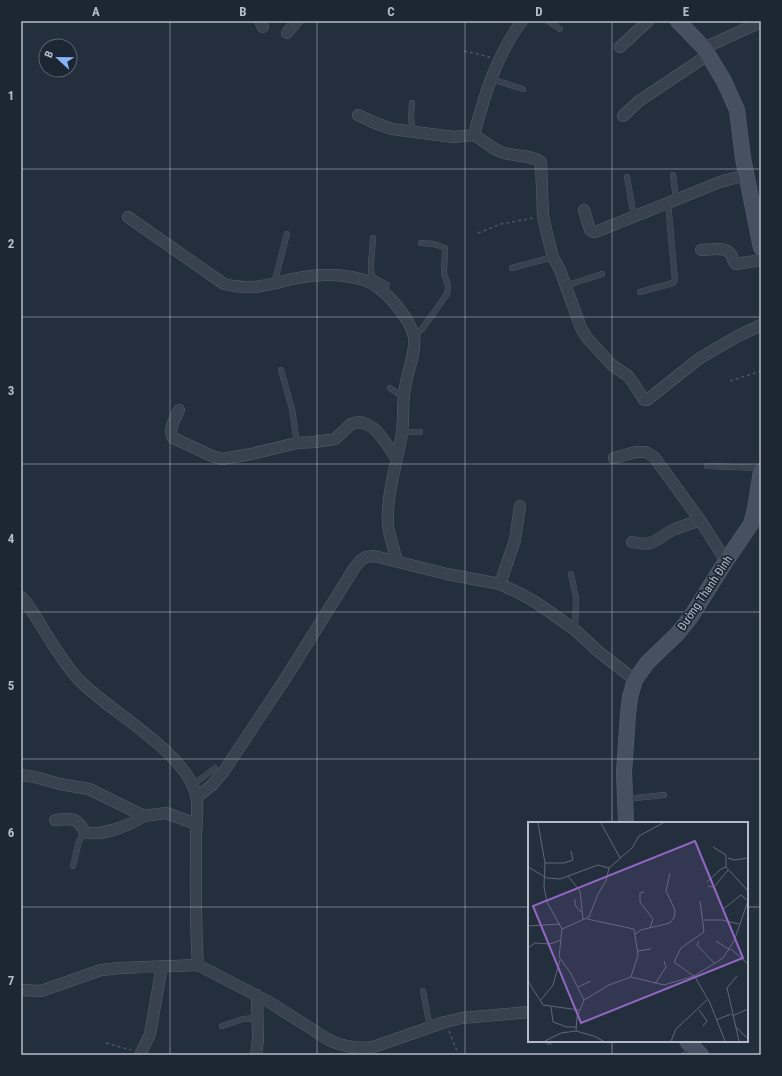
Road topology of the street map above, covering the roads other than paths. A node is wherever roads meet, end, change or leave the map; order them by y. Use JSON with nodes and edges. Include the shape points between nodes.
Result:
{"nodes":[{"id":1,"x":297,"y":21,"type":"edge"},
{"id":2,"x":522,"y":21,"type":"edge"},
{"id":3,"x":548,"y":21,"type":"edge"},
{"id":4,"x":648,"y":21,"type":"edge"},
{"id":5,"x":678,"y":21,"type":"edge"},
{"id":6,"x":761,"y":22,"type":"edge"},
{"id":7,"x":560,"y":29,"type":"dead end"},
{"id":8,"x":287,"y":33,"type":"dead end"},
{"id":9,"x":620,"y":47,"type":"dead end"},
{"id":10,"x":706,"y":52,"type":"junction"},
{"id":11,"x":491,"y":79,"type":"junction"},
{"id":12,"x":523,"y":89,"type":"dead end"},
{"id":13,"x":412,"y":103,"type":"dead end"},
{"id":14,"x":358,"y":115,"type":"dead end"},
{"id":15,"x":623,"y":116,"type":"dead end"},
{"id":16,"x":413,"y":132,"type":"junction"},
{"id":17,"x":474,"y":135,"type":"junction"},
{"id":18,"x":673,"y":174,"type":"dead end"},
{"id":19,"x":746,"y":175,"type":"junction"},
{"id":20,"x":627,"y":178,"type":"dead end"},
{"id":21,"x":672,"y":201,"type":"junction"},
{"id":22,"x":584,"y":210,"type":"dead end"},
{"id":23,"x":128,"y":217,"type":"dead end"},
{"id":24,"x":634,"y":217,"type":"junction"},
{"id":25,"x":287,"y":234,"type":"dead end"},
{"id":26,"x":373,"y":238,"type":"dead end"},
{"id":27,"x":421,"y":243,"type":"dead end"},
{"id":28,"x":761,"y":248,"type":"edge"},
{"id":29,"x":700,"y":250,"type":"dead end"},
{"id":30,"x":553,"y":257,"type":"junction"},
{"id":31,"x":761,"y":260,"type":"edge"},
{"id":32,"x":512,"y":268,"type":"dead end"},
{"id":33,"x":602,"y":274,"type":"dead end"},
{"id":34,"x":372,"y":280,"type":"junction"},
{"id":35,"x":274,"y":285,"type":"junction"},
{"id":36,"x":387,"y":285,"type":"dead end"},
{"id":37,"x":565,"y":286,"type":"junction"},
{"id":38,"x":640,"y":292,"type":"dead end"},
{"id":39,"x":761,"y":325,"type":"edge"},
{"id":40,"x":414,"y":337,"type":"junction"},
{"id":41,"x":281,"y":370,"type":"dead end"},
{"id":42,"x":390,"y":388,"type":"dead end"},
{"id":43,"x":403,"y":397,"type":"junction"},
{"id":44,"x":179,"y":410,"type":"dead end"},
{"id":45,"x":402,"y":432,"type":"junction"},
{"id":46,"x":420,"y":432,"type":"dead end"},
{"id":47,"x":297,"y":443,"type":"junction"},
{"id":48,"x":614,"y":458,"type":"dead end"},
{"id":49,"x":397,"y":459,"type":"junction"},
{"id":50,"x":707,"y":466,"type":"dead end"},
{"id":51,"x":761,"y":470,"type":"edge"},
{"id":52,"x":520,"y":506,"type":"dead end"},
{"id":53,"x":700,"y":520,"type":"junction"},
{"id":54,"x":632,"y":542,"type":"dead end"},
{"id":55,"x":397,"y":561,"type":"junction"},
{"id":56,"x":726,"y":561,"type":"junction"},
{"id":57,"x":571,"y":574,"type":"dead end"},
{"id":58,"x":500,"y":584,"type":"junction"},
{"id":59,"x":21,"y":597,"type":"edge"},
{"id":60,"x":575,"y":630,"type":"junction"},
{"id":61,"x":635,"y":680,"type":"junction"},
{"id":62,"x":215,"y":768,"type":"dead end"},
{"id":63,"x":21,"y":775,"type":"edge"},
{"id":64,"x":193,"y":785,"type":"junction"},
{"id":65,"x":664,"y":795,"type":"dead end"},
{"id":66,"x":197,"y":797,"type":"junction"},
{"id":67,"x":626,"y":799,"type":"junction"},
{"id":68,"x":144,"y":816,"type":"junction"},
{"id":69,"x":55,"y":820,"type":"dead end"},
{"id":70,"x":626,"y":822,"type":"edge"},
{"id":71,"x":196,"y":824,"type":"junction"},
{"id":72,"x":84,"y":832,"type":"junction"},
{"id":73,"x":73,"y":866,"type":"dead end"},
{"id":74,"x":198,"y":965,"type":"junction"},
{"id":75,"x":162,"y":966,"type":"junction"},
{"id":76,"x":21,"y":990,"type":"edge"},
{"id":77,"x":423,"y":991,"type":"dead end"},
{"id":78,"x":257,"y":995,"type":"junction"},
{"id":79,"x":528,"y":1012,"type":"edge"},
{"id":80,"x":258,"y":1018,"type":"junction"},
{"id":81,"x":222,"y":1026,"type":"dead end"},
{"id":82,"x":430,"y":1027,"type":"junction"},
{"id":83,"x":375,"y":1051,"type":"edge"},
{"id":84,"x":141,"y":1054,"type":"edge"},
{"id":85,"x":256,"y":1055,"type":"edge"}],
"edges":[{"from":1,"to":8,"type":"street"},
{"from":2,"to":11,"type":"street","via":[[514,31]]},
{"from":3,"to":7,"type":"lane"},
{"from":4,"to":9,"type":"street"},
{"from":5,"to":10,"type":"street"},
{"from":6,"to":10,"type":"street"},
{"from":10,"to":15,"type":"street","via":[[639,101]]},
{"from":10,"to":19,"type":"street","via":[[724,81],[737,110]]},
{"from":11,"to":12,"type":"lane"},
{"from":11,"to":17,"type":"street"},
{"from":13,"to":16,"type":"lane"},
{"from":14,"to":16,"type":"street","via":[[386,127]]},
{"from":16,"to":17,"type":"street","via":[[454,138]]},
{"from":17,"to":30,"type":"street","via":[[501,152],[541,162],[543,216]]},
{"from":18,"to":21,"type":"lane"},
{"from":19,"to":21,"type":"street","via":[[720,182]]},
{"from":19,"to":28,"type":"street"},
{"from":20,"to":24,"type":"lane"},
{"from":21,"to":24,"type":"street"},
{"from":21,"to":38,"type":"lane","via":[[675,280],[673,283]]},
{"from":22,"to":24,"type":"street","via":[[587,225],[593,232]]},
{"from":23,"to":35,"type":"street","via":[[224,284],[235,287]]},
{"from":25,"to":35,"type":"lane"},
{"from":26,"to":34,"type":"lane"},
{"from":27,"to":40,"type":"lane","via":[[445,248],[444,273],[448,286],[442,302]]},
{"from":29,"to":31,"type":"street","via":[[725,250],[736,264]]},
{"from":30,"to":32,"type":"lane"},
{"from":30,"to":37,"type":"street"},
{"from":33,"to":37,"type":"lane"},
{"from":34,"to":35,"type":"street","via":[[323,275],[292,279]]},
{"from":34,"to":36,"type":"lane"},
{"from":34,"to":40,"type":"street","via":[[406,318]]},
{"from":37,"to":39,"type":"street","via":[[587,338],[612,365],[628,376],[646,400],[700,358]]},
{"from":40,"to":43,"type":"street","via":[[413,354]]},
{"from":41,"to":47,"type":"lane","via":[[292,409]]},
{"from":42,"to":43,"type":"lane"},
{"from":43,"to":45,"type":"street"},
{"from":44,"to":47,"type":"street","via":[[173,422],[173,438],[222,459]]},
{"from":45,"to":46,"type":"lane"},
{"from":45,"to":49,"type":"street"},
{"from":47,"to":49,"type":"street","via":[[336,439],[351,424],[365,423],[375,429]]},
{"from":48,"to":53,"type":"street","via":[[636,452],[646,452],[654,457]]},
{"from":49,"to":55,"type":"street","via":[[388,514],[388,527]]},
{"from":50,"to":51,"type":"lane"},
{"from":51,"to":56,"type":"street","name":"Đường Thanh Đình","via":[[751,524]]},
{"from":52,"to":58,"type":"street","via":[[515,540]]},
{"from":53,"to":54,"type":"street","via":[[672,531],[650,544]]},
{"from":53,"to":56,"type":"street"},
{"from":55,"to":58,"type":"street"},
{"from":55,"to":66,"type":"street","via":[[374,556],[360,561],[224,771],[212,786]]},
{"from":56,"to":61,"type":"street","name":"Đường Thanh Đình","via":[[690,618],[646,663]]},
{"from":57,"to":60,"type":"lane","via":[[576,598]]},
{"from":58,"to":60,"type":"street","via":[[537,602]]},
{"from":59,"to":64,"type":"street","via":[[78,678],[168,754],[187,774]]},
{"from":60,"to":61,"type":"street"},
{"from":61,"to":67,"type":"street","name":"Đường Thanh Đình","via":[[628,714],[624,772]]},
{"from":62,"to":64,"type":"lane"},
{"from":63,"to":68,"type":"street","via":[[89,789]]},
{"from":64,"to":66,"type":"street"},
{"from":65,"to":67,"type":"lane"},
{"from":66,"to":71,"type":"street"},
{"from":67,"to":70,"type":"street","name":"Đường Thanh Đình"},
{"from":68,"to":71,"type":"street","via":[[166,813]]},
{"from":68,"to":72,"type":"street","via":[[113,830],[91,834]]},
{"from":69,"to":72,"type":"street","via":[[73,819]]},
{"from":71,"to":74,"type":"street"},
{"from":72,"to":73,"type":"lane"},
{"from":74,"to":75,"type":"street"},
{"from":74,"to":78,"type":"street"},
{"from":75,"to":76,"type":"street","via":[[101,970],[41,991]]},
{"from":75,"to":84,"type":"street","via":[[150,1034]]},
{"from":77,"to":82,"type":"lane"},
{"from":78,"to":80,"type":"street"},
{"from":78,"to":83,"type":"street","via":[[339,1045]]},
{"from":79,"to":82,"type":"street","via":[[462,1018]]},
{"from":80,"to":81,"type":"lane","via":[[243,1019]]},
{"from":80,"to":85,"type":"street"},
{"from":82,"to":83,"type":"street"}]}
